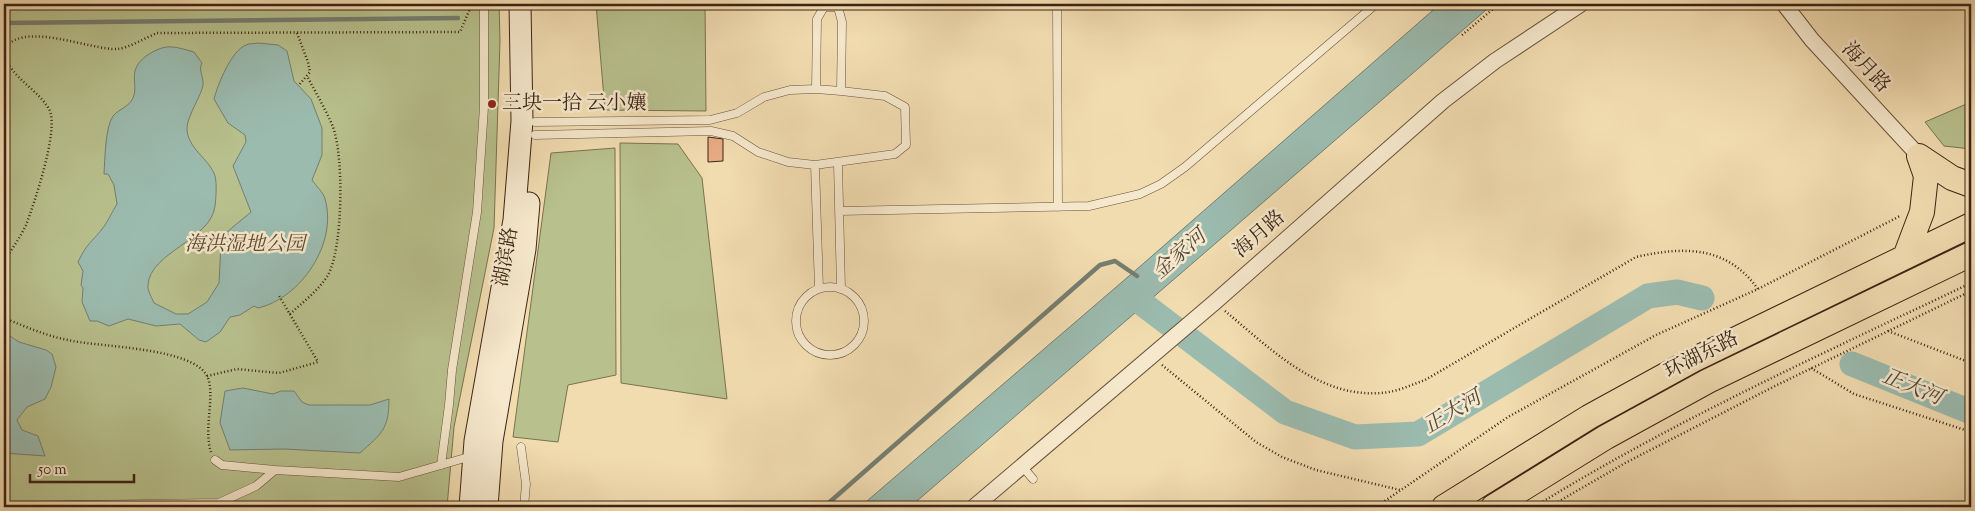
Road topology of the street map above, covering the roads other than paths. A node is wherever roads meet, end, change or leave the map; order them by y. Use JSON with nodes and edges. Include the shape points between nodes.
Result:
{"nodes":[{"id":1,"x":484,"y":4,"type":"edge"},
{"id":2,"x":520,"y":4,"type":"edge"},
{"id":3,"x":534,"y":4,"type":"edge"},
{"id":4,"x":1057,"y":4,"type":"edge"},
{"id":5,"x":1376,"y":4,"type":"edge"},
{"id":6,"x":1581,"y":4,"type":"edge"},
{"id":7,"x":1784,"y":4,"type":"edge"},
{"id":8,"x":828,"y":5,"type":"edge"},
{"id":9,"x":841,"y":5,"type":"edge"},
{"id":10,"x":816,"y":89,"type":"junction"},
{"id":11,"x":841,"y":91,"type":"junction"},
{"id":12,"x":535,"y":129,"type":"junction"},
{"id":13,"x":1919,"y":156,"type":"junction"},
{"id":14,"x":838,"y":163,"type":"junction"},
{"id":15,"x":816,"y":165,"type":"junction"},
{"id":16,"x":1971,"y":185,"type":"edge"},
{"id":17,"x":1058,"y":207,"type":"junction"},
{"id":18,"x":839,"y":211,"type":"junction"},
{"id":19,"x":1971,"y":225,"type":"edge"},
{"id":20,"x":1971,"y":254,"type":"edge"},
{"id":21,"x":1905,"y":257,"type":"junction"},
{"id":22,"x":1971,"y":272,"type":"edge"},
{"id":23,"x":1919,"y":278,"type":"junction"},
{"id":24,"x":819,"y":289,"type":"junction"},
{"id":25,"x":841,"y":289,"type":"junction"},
{"id":26,"x":521,"y":447,"type":"dead end"},
{"id":27,"x":474,"y":456,"type":"junction"},
{"id":28,"x":215,"y":460,"type":"road end"},
{"id":29,"x":441,"y":465,"type":"junction"},
{"id":30,"x":1022,"y":466,"type":"junction"},
{"id":31,"x":275,"y":470,"type":"junction"},
{"id":32,"x":1033,"y":478,"type":"dead end"},
{"id":33,"x":4,"y":506,"type":"edge"},
{"id":34,"x":470,"y":507,"type":"edge"},
{"id":35,"x":487,"y":507,"type":"edge"},
{"id":36,"x":524,"y":507,"type":"edge"},
{"id":37,"x":974,"y":507,"type":"edge"},
{"id":38,"x":1444,"y":507,"type":"edge"},
{"id":39,"x":1493,"y":507,"type":"edge"}],
"edges":[{"from":1,"to":29,"type":"lane","via":[[484,107],[477,212]]},
{"from":2,"to":27,"type":"main road","name":"湖滨路","via":[[522,121],[514,220]]},
{"from":3,"to":12,"type":"main road","name":"湖滨路"},
{"from":4,"to":17,"type":"lane"},
{"from":5,"to":17,"type":"lane","via":[[1185,168],[1162,184],[1115,201]]},
{"from":6,"to":30,"type":"street","name":"海月路","via":[[1443,100],[1215,302]]},
{"from":7,"to":13,"type":"street","name":"海月路","via":[[1812,40]]},
{"from":8,"to":9,"type":"lane"},
{"from":8,"to":10,"type":"lane","via":[[817,19]]},
{"from":9,"to":11,"type":"lane"},
{"from":10,"to":11,"type":"lane"},
{"from":10,"to":12,"type":"lane","via":[[790,90],[764,97],[737,114],[710,120]]},
{"from":11,"to":14,"type":"lane","via":[[884,96],[905,107],[906,145],[895,154]]},
{"from":12,"to":15,"type":"lane","via":[[711,131],[733,136],[758,152],[788,162]]},
{"from":12,"to":35,"type":"main road","name":"湖滨路","via":[[525,249],[492,441]]},
{"from":13,"to":16,"type":"main road","via":[[1952,178]]},
{"from":13,"to":21,"type":"main road","via":[[1926,176],[1923,205]]},
{"from":14,"to":15,"type":"lane"},
{"from":14,"to":18,"type":"lane"},
{"from":15,"to":24,"type":"lane"},
{"from":17,"to":18,"type":"lane"},
{"from":18,"to":25,"type":"lane"},
{"from":19,"to":21,"type":"main road","name":"环湖东路"},
{"from":20,"to":23,"type":"main road","name":"环湖东路"},
{"from":21,"to":38,"type":"main road","name":"环湖东路","via":[[1685,364],[1590,417]]},
{"from":22,"to":23,"type":"main road"},
{"from":23,"to":39,"type":"main road","name":"环湖东路","via":[[1700,386],[1606,437]]},
{"from":24,"to":25,"type":"lane"},
{"from":24,"to":25,"type":"lane","via":[[802,302],[796,324],[806,344],[826,354],[848,350],[856,343],[863,328],[858,302]]},
{"from":26,"to":36,"type":"lane","via":[[526,484]]},
{"from":27,"to":29,"type":"lane"},
{"from":27,"to":34,"type":"main road","name":"湖滨路"},
{"from":28,"to":31,"type":"lane","via":[[222,465]]},
{"from":29,"to":31,"type":"lane","via":[[398,477]]},
{"from":30,"to":32,"type":"lane"},
{"from":30,"to":37,"type":"street","name":"海月路"},
{"from":31,"to":33,"type":"lane","via":[[256,486],[219,503]]}]}
